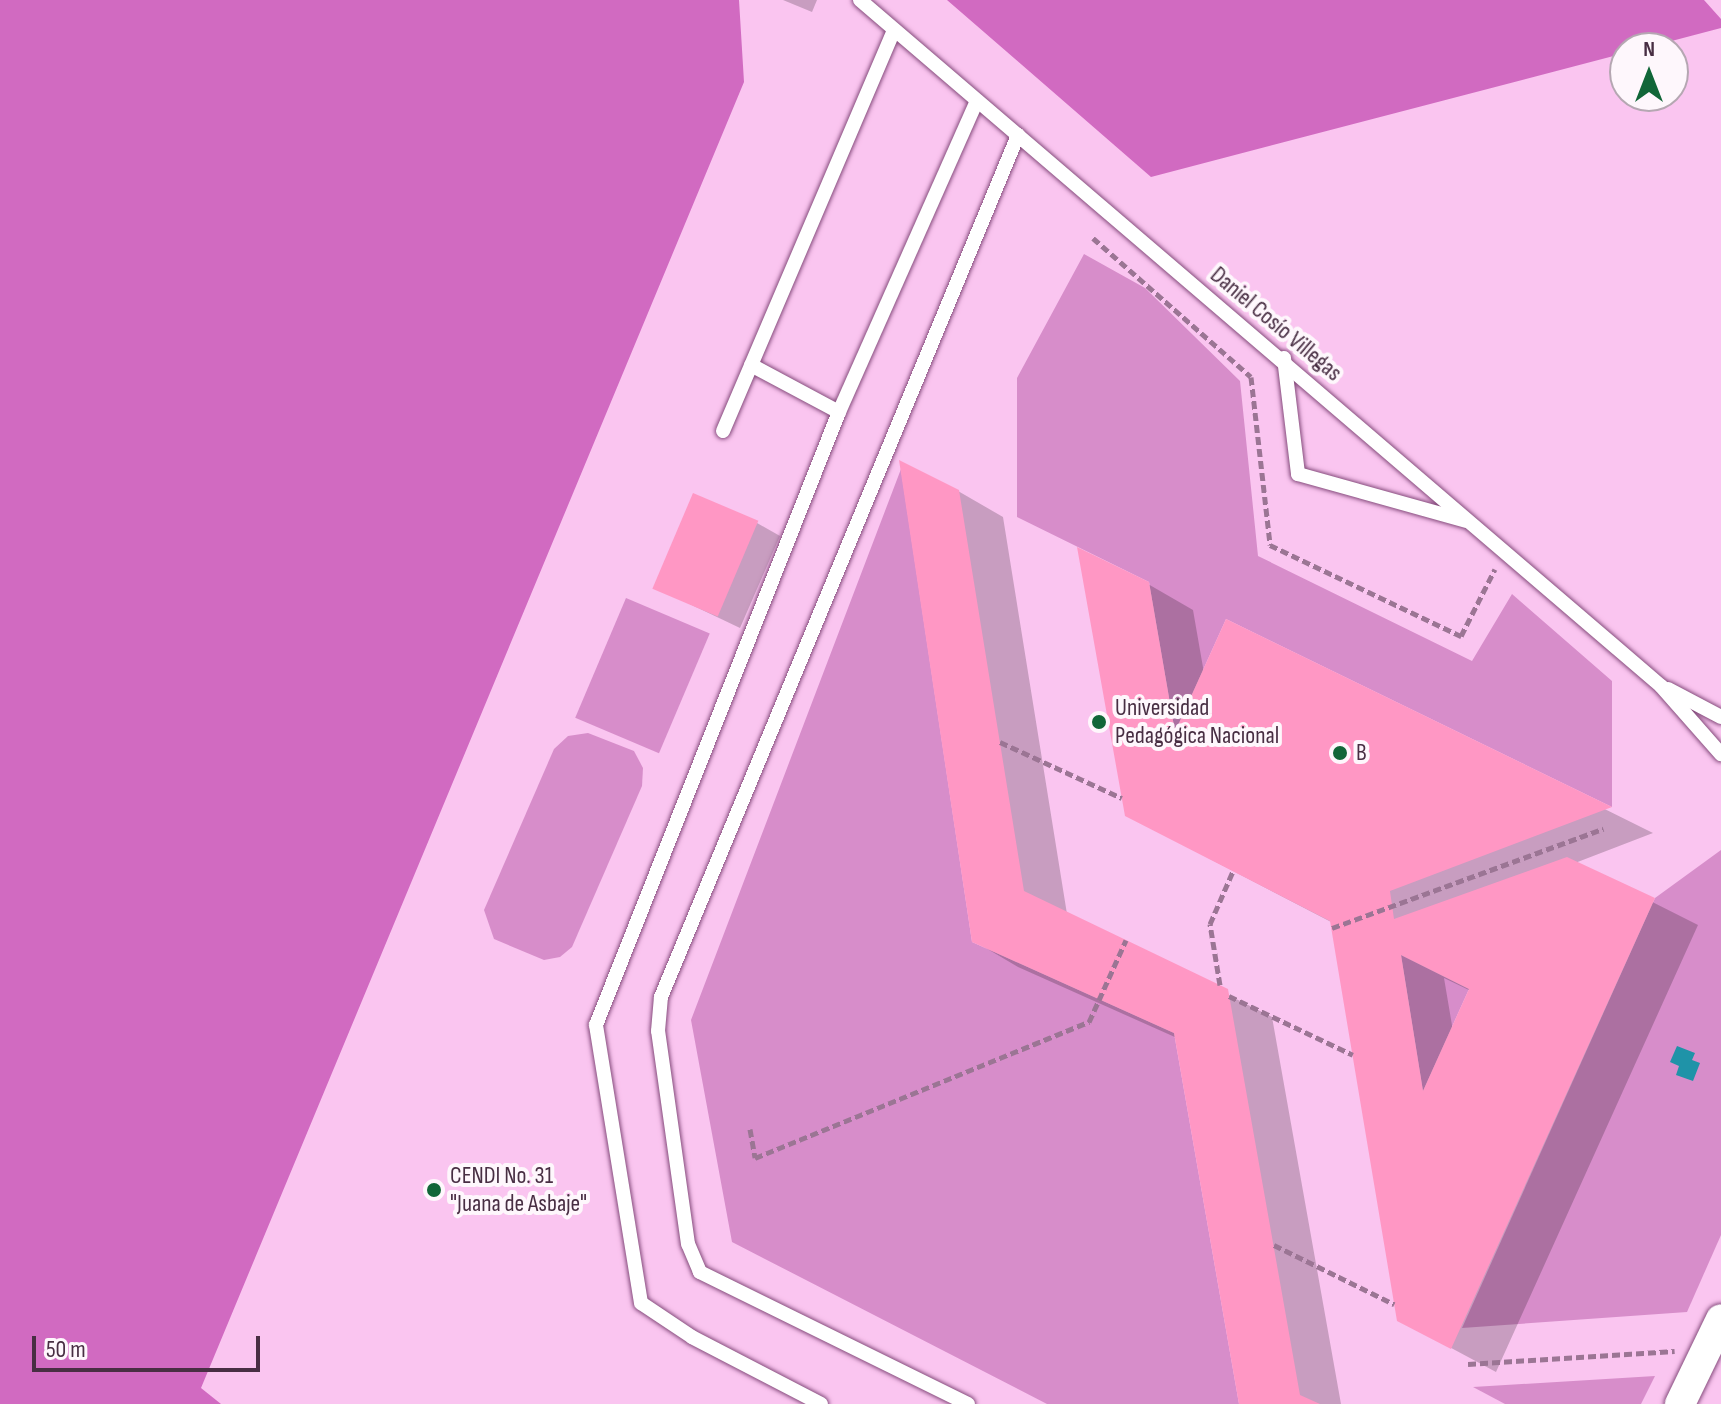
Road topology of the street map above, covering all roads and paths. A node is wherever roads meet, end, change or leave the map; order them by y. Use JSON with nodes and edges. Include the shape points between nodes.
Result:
{"nodes":[{"id":1,"x":860,"y":0,"type":"edge"},
{"id":2,"x":894,"y":30,"type":"junction"},
{"id":3,"x":977,"y":101,"type":"junction"},
{"id":4,"x":1018,"y":135,"type":"junction"},
{"id":5,"x":1284,"y":358,"type":"junction"},
{"id":6,"x":751,"y":365,"type":"junction"},
{"id":7,"x":839,"y":412,"type":"junction"},
{"id":8,"x":723,"y":431,"type":"dead end"},
{"id":9,"x":1471,"y":522,"type":"junction"},
{"id":10,"x":1661,"y":686,"type":"junction"},
{"id":11,"x":1721,"y":717,"type":"edge"},
{"id":12,"x":1000,"y":742,"type":"dead end"},
{"id":13,"x":1721,"y":754,"type":"edge"},
{"id":14,"x":1122,"y":798,"type":"dead end"},
{"id":15,"x":1603,"y":829,"type":"dead end"},
{"id":16,"x":1233,"y":871,"type":"dead end"},
{"id":17,"x":1332,"y":928,"type":"dead end"},
{"id":18,"x":1126,"y":940,"type":"dead end"},
{"id":19,"x":1220,"y":985,"type":"dead end"},
{"id":20,"x":1229,"y":996,"type":"dead end"},
{"id":21,"x":1353,"y":1055,"type":"dead end"},
{"id":22,"x":750,"y":1129,"type":"dead end"},
{"id":23,"x":1274,"y":1245,"type":"dead end"},
{"id":24,"x":1394,"y":1304,"type":"dead end"},
{"id":25,"x":1721,"y":1319,"type":"edge"},
{"id":26,"x":1679,"y":1351,"type":"dead end"},
{"id":27,"x":1468,"y":1364,"type":"dead end"},
{"id":28,"x":821,"y":1404,"type":"edge"},
{"id":29,"x":968,"y":1404,"type":"edge"},
{"id":30,"x":1680,"y":1404,"type":"edge"}],
"edges":[{"from":1,"to":2,"type":"lane","name":"Daniel Cosío Villegas"},
{"from":2,"to":3,"type":"lane","name":"Daniel Cosío Villegas"},
{"from":2,"to":6,"type":"lane"},
{"from":3,"to":4,"type":"lane","name":"Daniel Cosío Villegas"},
{"from":3,"to":7,"type":"lane"},
{"from":4,"to":5,"type":"lane","name":"Daniel Cosío Villegas"},
{"from":4,"to":29,"type":"lane","via":[[661,997],[658,1031],[688,1244],[700,1272]]},
{"from":5,"to":9,"type":"lane","name":"Daniel Cosío Villegas"},
{"from":5,"to":9,"type":"lane","via":[[1298,474]]},
{"from":6,"to":7,"type":"lane"},
{"from":6,"to":8,"type":"lane"},
{"from":7,"to":28,"type":"lane","via":[[596,1025],[641,1303],[692,1337]]},
{"from":9,"to":10,"type":"lane","name":"Daniel Cosío Villegas"},
{"from":10,"to":11,"type":"lane","name":"Daniel Cosío Villegas"},
{"from":10,"to":13,"type":"lane","name":"Daniel Cosío Villegas"},
{"from":12,"to":14,"type":"path"},
{"from":15,"to":17,"type":"path"},
{"from":16,"to":19,"type":"path","via":[[1210,924]]},
{"from":18,"to":22,"type":"path","via":[[1089,1022],[755,1158]]},
{"from":20,"to":21,"type":"path"},
{"from":23,"to":24,"type":"path"},
{"from":25,"to":30,"type":"street"},
{"from":26,"to":27,"type":"path"}]}
